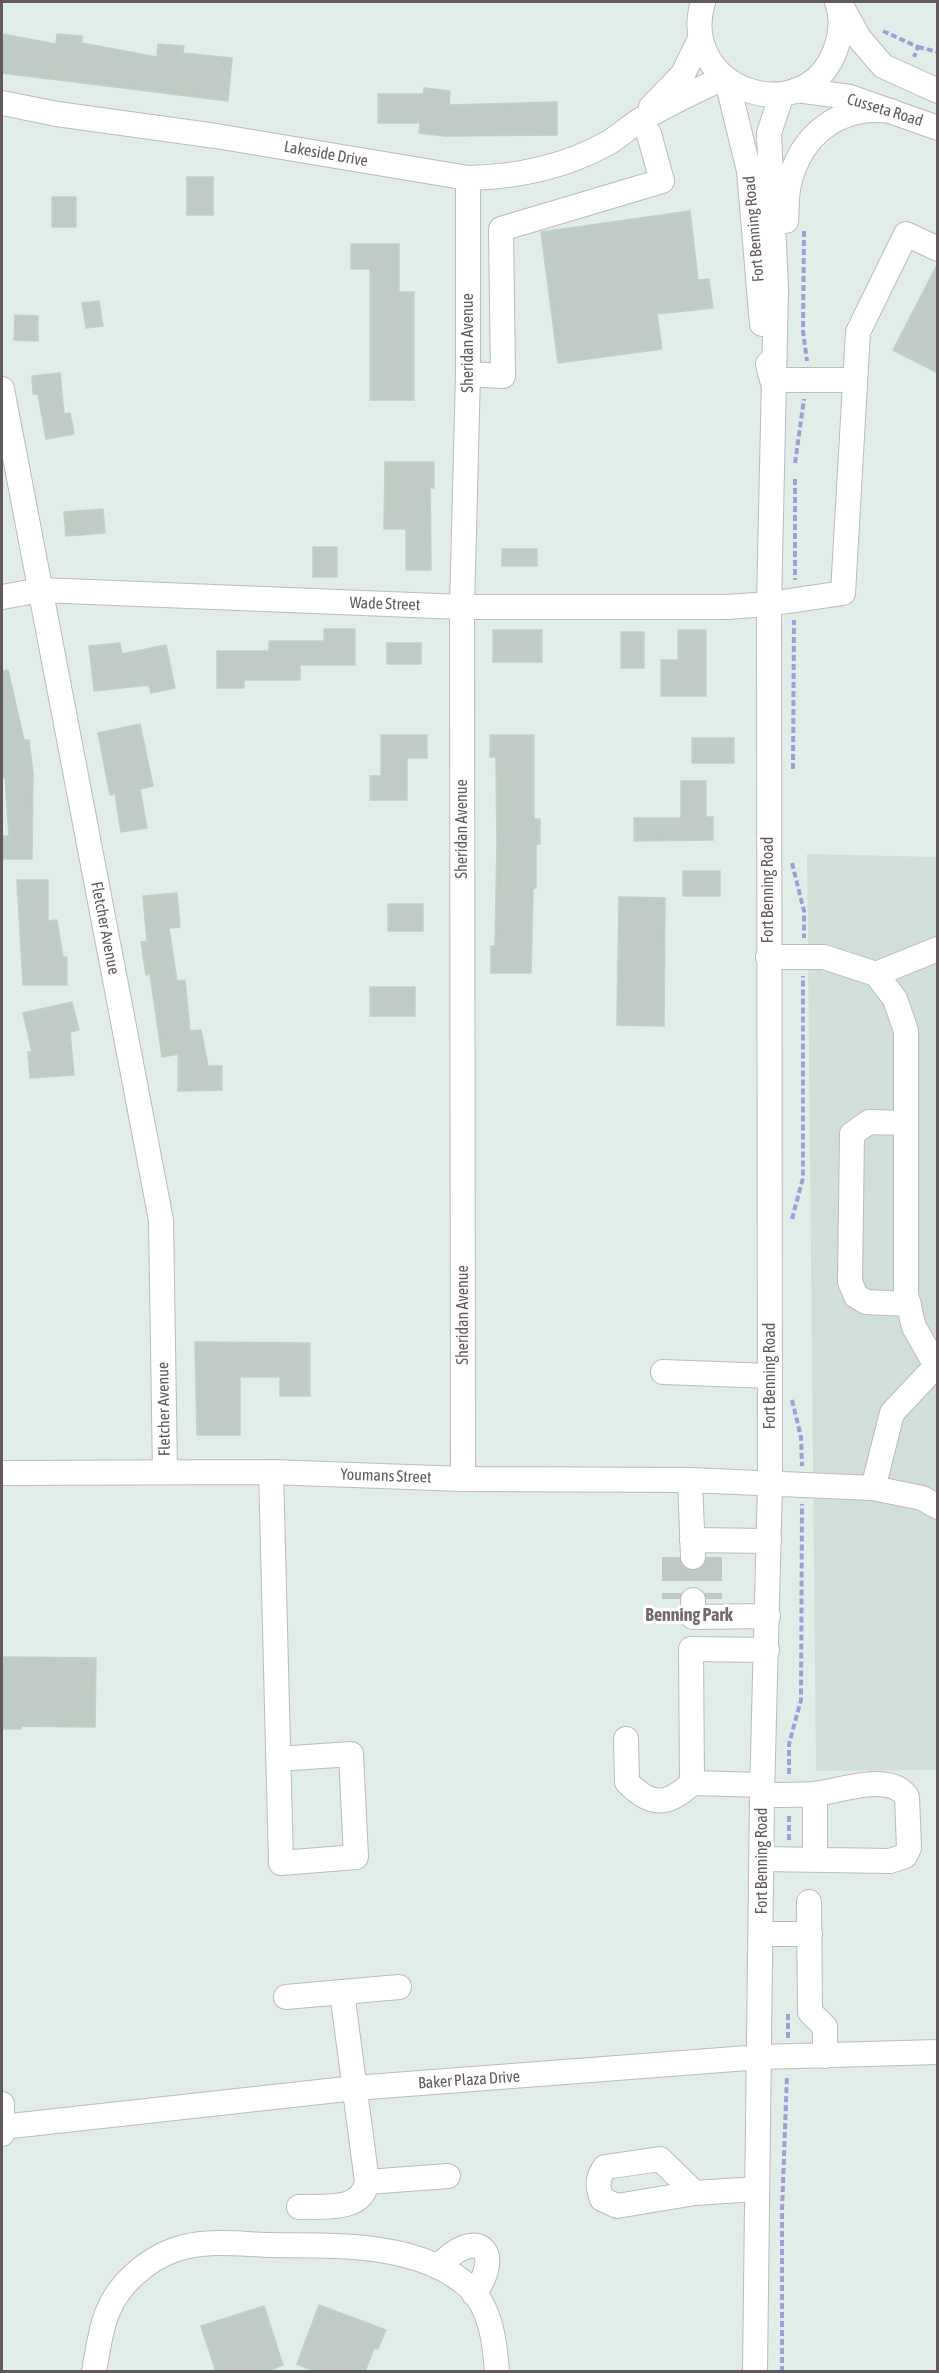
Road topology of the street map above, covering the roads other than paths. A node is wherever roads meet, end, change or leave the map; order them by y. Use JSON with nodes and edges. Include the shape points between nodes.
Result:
{"nodes":[{"id":1,"x":684,"y":2,"type":"edge"},
{"id":2,"x":703,"y":2,"type":"edge"},
{"id":3,"x":838,"y":2,"type":"edge"},
{"id":4,"x":699,"y":34,"type":"junction"},
{"id":5,"x":726,"y":79,"type":"junction"},
{"id":6,"x":938,"y":91,"type":"edge"},
{"id":7,"x":789,"y":92,"type":"junction"},
{"id":8,"x":2,"y":103,"type":"edge"},
{"id":9,"x":891,"y":111,"type":"junction"},
{"id":10,"x":640,"y":120,"type":"junction"},
{"id":11,"x":938,"y":128,"type":"edge"},
{"id":12,"x":468,"y":178,"type":"junction"},
{"id":13,"x":501,"y":229,"type":"junction"},
{"id":14,"x":468,"y":231,"type":"junction"},
{"id":15,"x":938,"y":249,"type":"edge"},
{"id":16,"x":776,"y":289,"type":"junction"},
{"id":17,"x":468,"y":375,"type":"junction"},
{"id":18,"x":772,"y":380,"type":"junction"},
{"id":19,"x":855,"y":380,"type":"junction"},
{"id":20,"x":2,"y":389,"type":"edge"},
{"id":21,"x":40,"y":590,"type":"junction"},
{"id":22,"x":2,"y":597,"type":"edge"},
{"id":23,"x":769,"y":604,"type":"junction"},
{"id":24,"x":462,"y":606,"type":"junction"},
{"id":25,"x":938,"y":949,"type":"edge"},
{"id":26,"x":768,"y":957,"type":"junction"},
{"id":27,"x":876,"y":974,"type":"junction"},
{"id":28,"x":906,"y":1123,"type":"junction"},
{"id":29,"x":909,"y":1304,"type":"junction"},
{"id":30,"x":937,"y":1368,"type":"edge"},
{"id":31,"x":663,"y":1372,"type":"dead end"},
{"id":32,"x":770,"y":1376,"type":"junction"},
{"id":33,"x":165,"y":1472,"type":"junction"},
{"id":34,"x":271,"y":1472,"type":"junction"},
{"id":35,"x":2,"y":1473,"type":"edge"},
{"id":36,"x":463,"y":1479,"type":"junction"},
{"id":37,"x":690,"y":1480,"type":"junction"},
{"id":38,"x":770,"y":1483,"type":"junction"},
{"id":39,"x":873,"y":1488,"type":"junction"},
{"id":40,"x":938,"y":1507,"type":"edge"},
{"id":41,"x":769,"y":1541,"type":"junction"},
{"id":42,"x":693,"y":1602,"type":"dead end"},
{"id":43,"x":768,"y":1616,"type":"junction"},
{"id":44,"x":767,"y":1650,"type":"junction"},
{"id":45,"x":626,"y":1739,"type":"dead end"},
{"id":46,"x":278,"y":1759,"type":"junction"},
{"id":47,"x":692,"y":1783,"type":"junction"},
{"id":48,"x":762,"y":1790,"type":"junction"},
{"id":49,"x":815,"y":1794,"type":"junction"},
{"id":50,"x":762,"y":1858,"type":"junction"},
{"id":51,"x":815,"y":1860,"type":"junction"},
{"id":52,"x":809,"y":1902,"type":"dead end"},
{"id":53,"x":761,"y":1934,"type":"junction"},
{"id":54,"x":810,"y":1934,"type":"junction"},
{"id":55,"x":399,"y":1987,"type":"dead end"},
{"id":56,"x":342,"y":1992,"type":"junction"},
{"id":57,"x":286,"y":1997,"type":"dead end"},
{"id":58,"x":938,"y":2052,"type":"edge"},
{"id":59,"x":825,"y":2056,"type":"junction"},
{"id":60,"x":761,"y":2057,"type":"junction"},
{"id":61,"x":355,"y":2088,"type":"junction"},
{"id":62,"x":2,"y":2104,"type":"edge"},
{"id":63,"x":2,"y":2127,"type":"edge"},
{"id":64,"x":2,"y":2134,"type":"edge"},
{"id":65,"x":448,"y":2176,"type":"dead end"},
{"id":66,"x":367,"y":2182,"type":"junction"},
{"id":67,"x":757,"y":2189,"type":"junction"},
{"id":68,"x":695,"y":2193,"type":"dead end"},
{"id":69,"x":299,"y":2207,"type":"dead end"},
{"id":70,"x":438,"y":2267,"type":"junction"},
{"id":71,"x":474,"y":2294,"type":"junction"},
{"id":72,"x":94,"y":2372,"type":"edge"},
{"id":73,"x":497,"y":2372,"type":"edge"},
{"id":74,"x":755,"y":2372,"type":"edge"}],
"edges":[{"from":1,"to":4,"type":"street"},
{"from":2,"to":4,"type":"street","name":"Lakeside Drive"},
{"from":3,"to":6,"type":"street","name":"Cusseta Road","via":[[858,38],[883,66]]},
{"from":3,"to":7,"type":"street","via":[[841,25],[832,57],[823,71]]},
{"from":4,"to":5,"type":"street","via":[[713,67]]},
{"from":4,"to":10,"type":"street","name":"Lakeside Drive","via":[[683,74]]},
{"from":5,"to":7,"type":"street","name":"Cusseta Road","via":[[753,92]]},
{"from":5,"to":10,"type":"street","name":"Lakeside Drive"},
{"from":5,"to":18,"type":"street","name":"Fort Benning Road","via":[[749,171],[764,352]]},
{"from":7,"to":9,"type":"street","name":"Cusseta Road","via":[[850,97]]},
{"from":7,"to":16,"type":"street","name":"Fort Benning Road","via":[[769,133]]},
{"from":8,"to":12,"type":"street","name":"Lakeside Drive"},
{"from":9,"to":11,"type":"street","name":"Cusseta Road"},
{"from":9,"to":16,"type":"street","via":[[855,110],[826,126],[798,159],[789,185],[784,263]]},
{"from":10,"to":12,"type":"street","name":"Lakeside Drive","via":[[609,142],[551,166],[505,177]]},
{"from":10,"to":13,"type":"street","via":[[649,134],[662,181]]},
{"from":12,"to":14,"type":"street","name":"Sheridan Avenue"},
{"from":13,"to":14,"type":"street"},
{"from":13,"to":17,"type":"street","via":[[503,376]]},
{"from":14,"to":17,"type":"street","name":"Sheridan Avenue"},
{"from":15,"to":19,"type":"street","via":[[906,234],[858,332]]},
{"from":16,"to":18,"type":"street","name":"Fort Benning Road"},
{"from":17,"to":24,"type":"street","name":"Sheridan Avenue"},
{"from":18,"to":19,"type":"street"},
{"from":18,"to":23,"type":"street","name":"Fort Benning Road"},
{"from":19,"to":23,"type":"street","name":"Wade Street","via":[[843,593]]},
{"from":20,"to":21,"type":"street","name":"Fletcher Avenue"},
{"from":21,"to":22,"type":"street","name":"Wade Street"},
{"from":21,"to":24,"type":"street","name":"Wade Street"},
{"from":21,"to":33,"type":"street","name":"Fletcher Avenue","via":[[161,1220]]},
{"from":23,"to":24,"type":"street","name":"Wade Street"},
{"from":23,"to":26,"type":"street","name":"Fort Benning Road"},
{"from":24,"to":36,"type":"street","name":"Sheridan Avenue"},
{"from":25,"to":27,"type":"street"},
{"from":26,"to":27,"type":"street","via":[[824,957]]},
{"from":26,"to":32,"type":"street","name":"Fort Benning Road"},
{"from":27,"to":28,"type":"street","via":[[895,999],[906,1031]]},
{"from":28,"to":29,"type":"street"},
{"from":28,"to":29,"type":"street","via":[[869,1122],[852,1134],[850,1282],[856,1296],[866,1302]]},
{"from":29,"to":30,"type":"street","via":[[914,1327]]},
{"from":30,"to":39,"type":"street","via":[[892,1413]]},
{"from":31,"to":32,"type":"street"},
{"from":32,"to":38,"type":"street","name":"Fort Benning Road"},
{"from":33,"to":34,"type":"street","name":"Youmans Street"},
{"from":33,"to":35,"type":"street","name":"Youmans Street"},
{"from":34,"to":36,"type":"street","name":"Youmans Street"},
{"from":34,"to":46,"type":"street"},
{"from":36,"to":37,"type":"street","name":"Youmans Street"},
{"from":37,"to":38,"type":"street","name":"Youmans Street"},
{"from":37,"to":41,"type":"street","via":[[692,1551]]},
{"from":38,"to":39,"type":"street","name":"Youmans Street"},
{"from":38,"to":41,"type":"street","name":"Fort Benning Road"},
{"from":39,"to":40,"type":"street","name":"Youmans Street","via":[[922,1498]]},
{"from":41,"to":43,"type":"street","name":"Fort Benning Road"},
{"from":42,"to":43,"type":"street","via":[[693,1617]]},
{"from":43,"to":44,"type":"street","name":"Fort Benning Road"},
{"from":44,"to":47,"type":"street","via":[[692,1649]]},
{"from":44,"to":48,"type":"street","name":"Fort Benning Road"},
{"from":45,"to":47,"type":"street","via":[[627,1782],[643,1796],[663,1801],[678,1797]]},
{"from":46,"to":46,"type":"street","via":[[281,1863],[356,1857],[351,1754]]},
{"from":47,"to":48,"type":"street"},
{"from":48,"to":49,"type":"street"},
{"from":48,"to":50,"type":"street","name":"Fort Benning Road"},
{"from":49,"to":51,"type":"street"},
{"from":49,"to":51,"type":"street","via":[[860,1785],[899,1789],[907,1797],[909,1848],[897,1861]]},
{"from":50,"to":51,"type":"street"},
{"from":50,"to":53,"type":"street","name":"Fort Benning Road"},
{"from":52,"to":54,"type":"street"},
{"from":53,"to":54,"type":"street"},
{"from":53,"to":60,"type":"street","name":"Fort Benning Road"},
{"from":54,"to":59,"type":"street","via":[[810,2012],[825,2027]]},
{"from":55,"to":56,"type":"street"},
{"from":56,"to":57,"type":"street"},
{"from":56,"to":61,"type":"street"},
{"from":58,"to":59,"type":"street","name":"Baker Plaza Drive"},
{"from":59,"to":60,"type":"street","name":"Baker Plaza Drive"},
{"from":60,"to":61,"type":"street","name":"Baker Plaza Drive"},
{"from":60,"to":67,"type":"street","name":"Fort Benning Road"},
{"from":61,"to":63,"type":"street","name":"Baker Plaza Drive"},
{"from":61,"to":66,"type":"street"},
{"from":62,"to":63,"type":"street"},
{"from":63,"to":64,"type":"street"},
{"from":65,"to":66,"type":"street"},
{"from":66,"to":69,"type":"street","via":[[365,2193],[354,2203]]},
{"from":67,"to":68,"type":"street"},
{"from":67,"to":74,"type":"street","name":"Fort Benning Road"},
{"from":70,"to":71,"type":"street","via":[[449,2271]]},
{"from":70,"to":71,"type":"street","via":[[464,2246],[482,2248],[488,2257],[488,2267]]},
{"from":70,"to":72,"type":"street","via":[[359,2247],[224,2243],[174,2250],[134,2274],[116,2295],[103,2316]]},
{"from":71,"to":73,"type":"street","via":[[491,2327]]}]}
